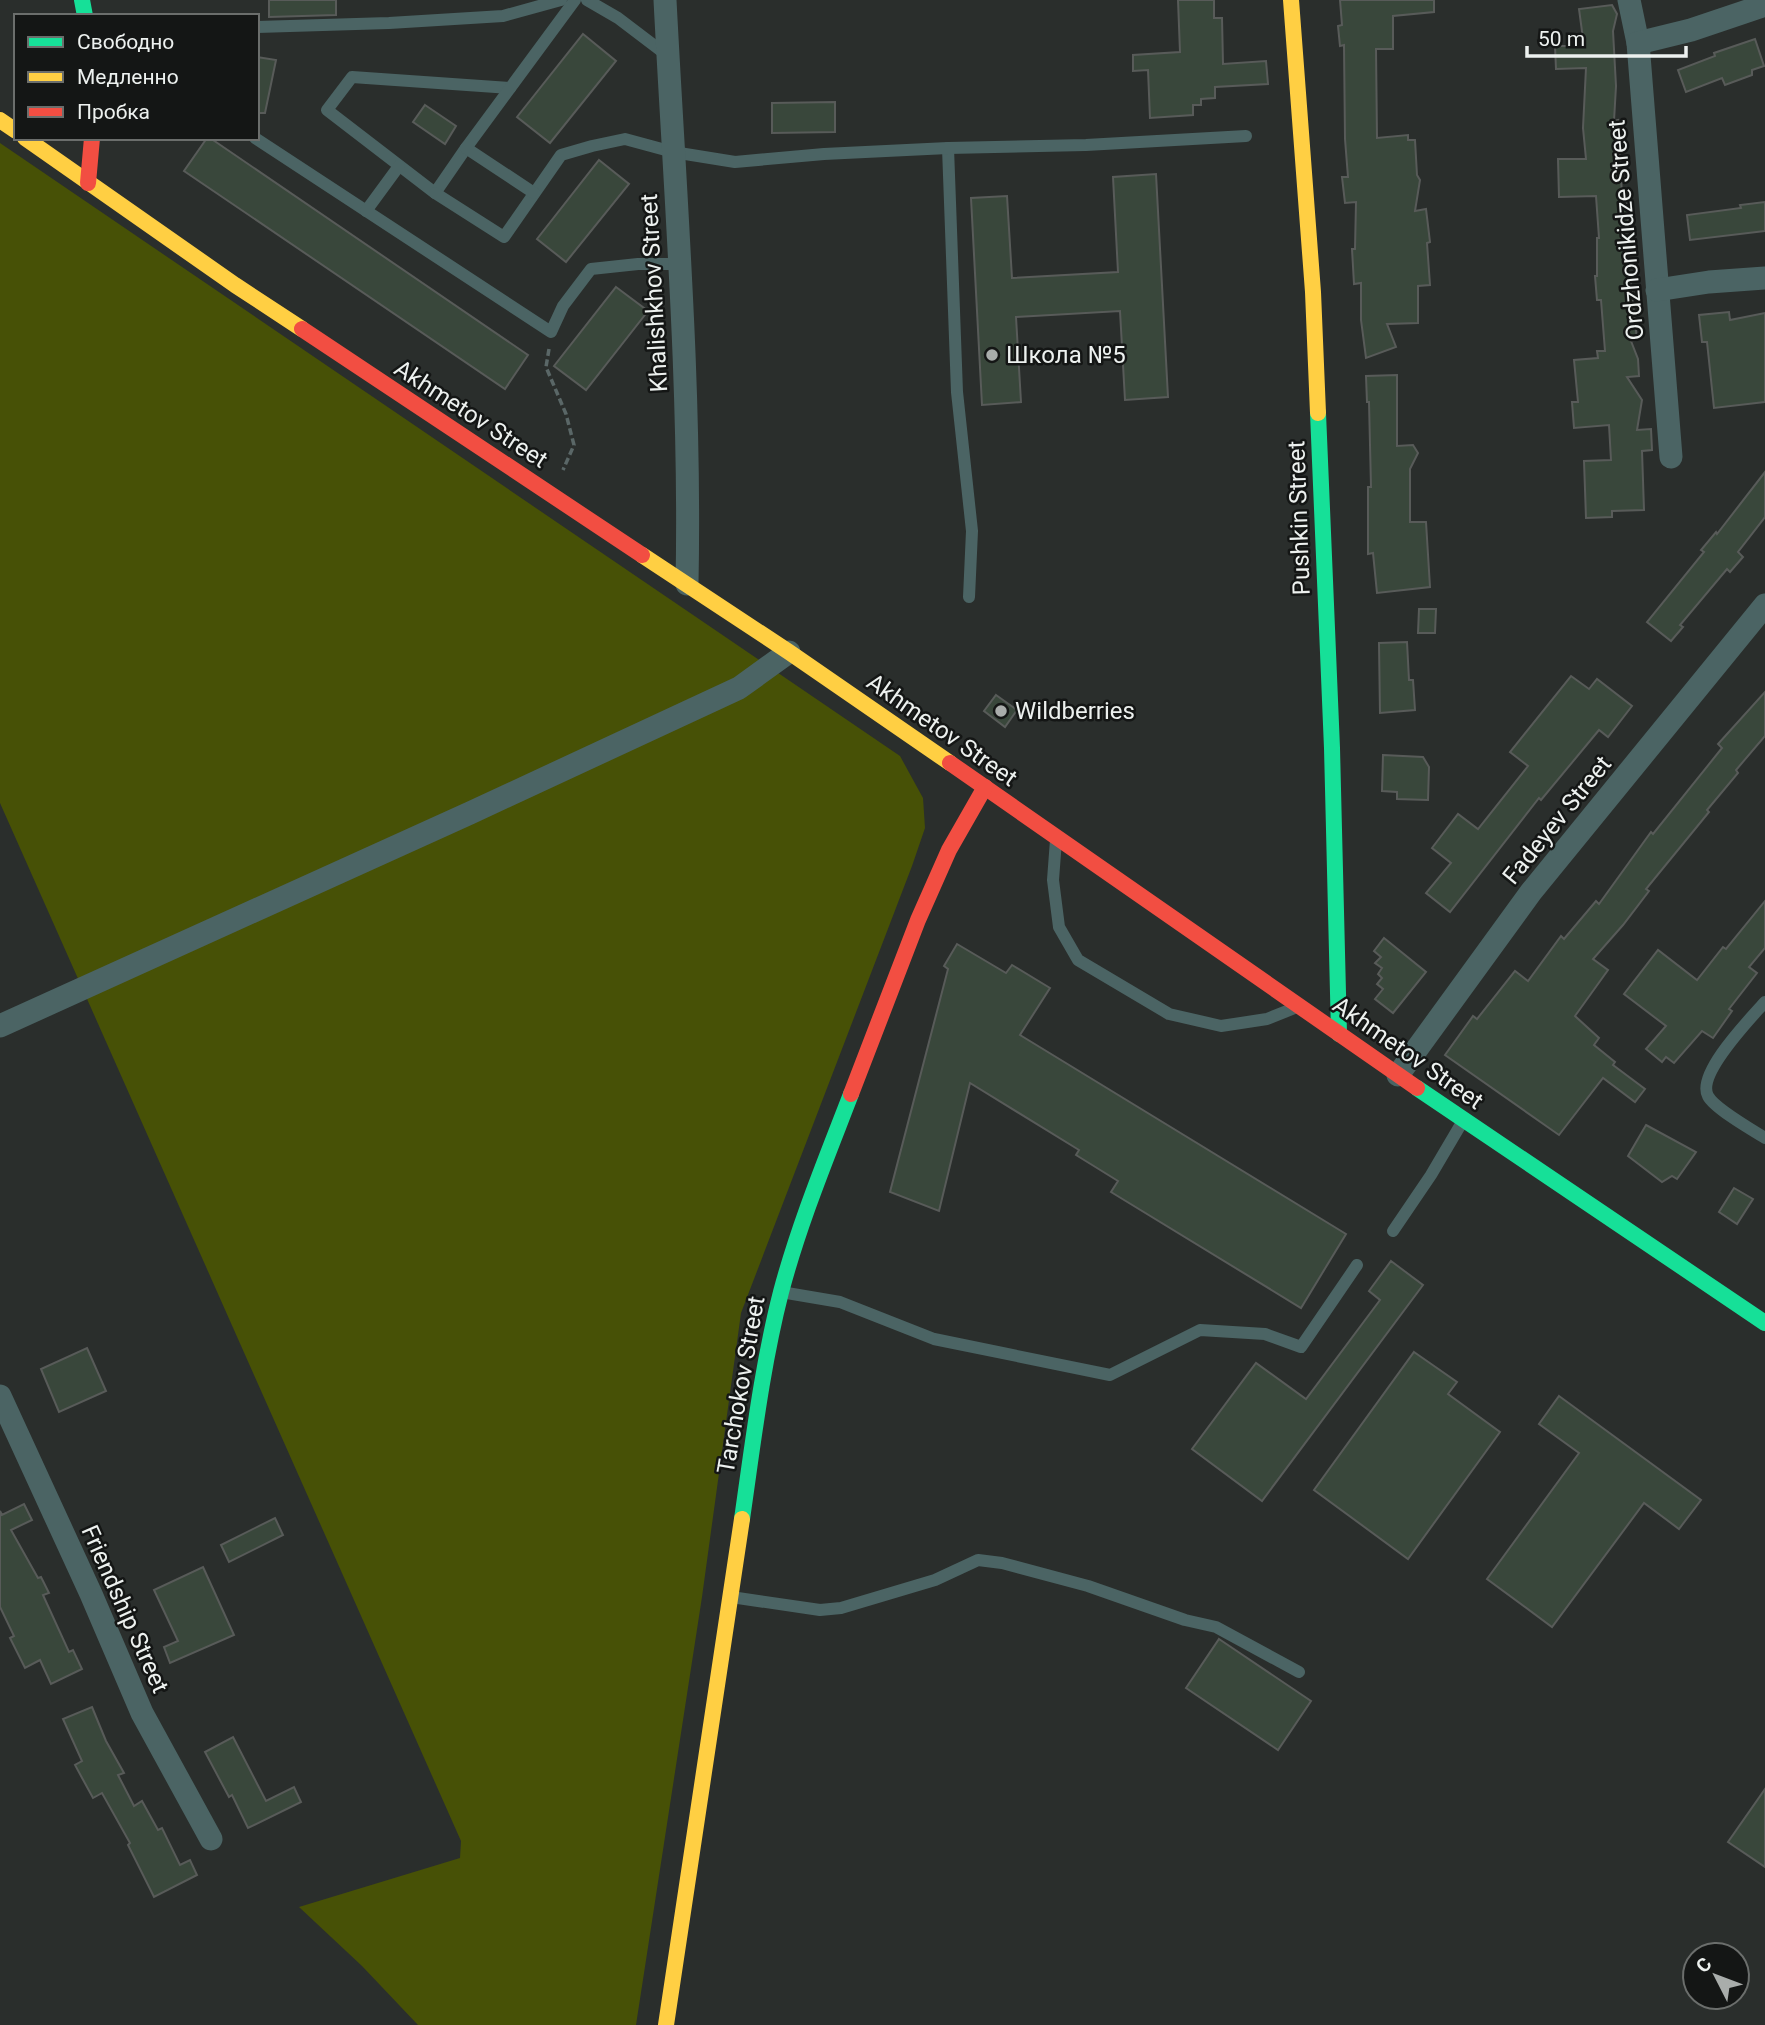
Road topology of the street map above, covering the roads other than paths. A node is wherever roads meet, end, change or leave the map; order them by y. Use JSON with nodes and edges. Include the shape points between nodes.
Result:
{"nodes":[{"id":1,"x":561,"y":0,"type":"edge"},
{"id":2,"x":575,"y":0,"type":"edge"},
{"id":3,"x":587,"y":0,"type":"edge"},
{"id":4,"x":665,"y":0,"type":"edge"},
{"id":5,"x":1291,"y":0,"type":"edge"},
{"id":6,"x":1629,"y":0,"type":"edge"},
{"id":7,"x":1765,"y":5,"type":"edge"},
{"id":8,"x":259,"y":27,"type":"edge"},
{"id":9,"x":1638,"y":43,"type":"junction"},
{"id":10,"x":668,"y":56,"type":"junction"},
{"id":11,"x":510,"y":89,"type":"junction"},
{"id":12,"x":1247,"y":136,"type":"dead end"},
{"id":13,"x":28,"y":140,"type":"edge"},
{"id":14,"x":92,"y":140,"type":"edge"},
{"id":15,"x":258,"y":140,"type":"edge"},
{"id":16,"x":466,"y":148,"type":"junction"},
{"id":17,"x":948,"y":148,"type":"junction"},
{"id":18,"x":673,"y":152,"type":"junction"},
{"id":19,"x":400,"y":166,"type":"junction"},
{"id":20,"x":88,"y":183,"type":"junction"},
{"id":21,"x":435,"y":193,"type":"junction"},
{"id":22,"x":534,"y":193,"type":"junction"},
{"id":23,"x":366,"y":211,"type":"junction"},
{"id":24,"x":679,"y":264,"type":"junction"},
{"id":25,"x":1765,"y":278,"type":"edge"},
{"id":26,"x":1657,"y":290,"type":"junction"},
{"id":27,"x":1671,"y":457,"type":"dead end"},
{"id":28,"x":687,"y":584,"type":"junction"},
{"id":29,"x":969,"y":597,"type":"dead end"},
{"id":30,"x":1765,"y":605,"type":"edge"},
{"id":31,"x":789,"y":652,"type":"junction"},
{"id":32,"x":985,"y":787,"type":"junction"},
{"id":33,"x":1056,"y":837,"type":"junction"},
{"id":34,"x":1765,"y":1002,"type":"edge"},
{"id":35,"x":1301,"y":1006,"type":"junction"},
{"id":36,"x":0,"y":1026,"type":"edge"},
{"id":37,"x":1339,"y":1034,"type":"junction"},
{"id":38,"x":1398,"y":1076,"type":"junction"},
{"id":39,"x":1464,"y":1119,"type":"junction"},
{"id":40,"x":1765,"y":1138,"type":"edge"},
{"id":41,"x":1393,"y":1231,"type":"dead end"},
{"id":42,"x":1357,"y":1265,"type":"dead end"},
{"id":43,"x":781,"y":1292,"type":"junction"},
{"id":44,"x":1765,"y":1323,"type":"edge"},
{"id":45,"x":0,"y":1396,"type":"edge"},
{"id":46,"x":729,"y":1597,"type":"junction"},
{"id":47,"x":1299,"y":1672,"type":"dead end"},
{"id":48,"x":211,"y":1839,"type":"dead end"},
{"id":49,"x":666,"y":2025,"type":"edge"}],
"edges":[{"from":1,"to":8,"type":"lane","via":[[503,16]]},
{"from":2,"to":11,"type":"lane"},
{"from":3,"to":10,"type":"lane"},
{"from":4,"to":10,"type":"street","name":"Khalishkhov Street"},
{"from":5,"to":37,"type":"main road","name":"Pushkin Street","via":[[1313,306]]},
{"from":6,"to":9,"type":"street","name":"Ordzhonikidze Street"},
{"from":7,"to":9,"type":"street"},
{"from":9,"to":26,"type":"street","name":"Ordzhonikidze Street"},
{"from":10,"to":18,"type":"street","name":"Khalishkhov Street"},
{"from":11,"to":16,"type":"lane"},
{"from":11,"to":19,"type":"lane","via":[[352,77],[327,110]]},
{"from":12,"to":17,"type":"lane"},
{"from":13,"to":20,"type":"main road","name":"Akhmetov Street"},
{"from":14,"to":20,"type":"main road"},
{"from":15,"to":23,"type":"lane"},
{"from":16,"to":21,"type":"lane"},
{"from":16,"to":22,"type":"lane"},
{"from":17,"to":18,"type":"lane","via":[[735,162]]},
{"from":17,"to":29,"type":"lane","via":[[957,392],[972,531]]},
{"from":18,"to":22,"type":"lane","via":[[625,139],[561,155]]},
{"from":18,"to":24,"type":"street","name":"Khalishkhov Street"},
{"from":19,"to":21,"type":"lane"},
{"from":19,"to":23,"type":"lane"},
{"from":20,"to":28,"type":"main road","name":"Akhmetov Street"},
{"from":21,"to":22,"type":"lane","via":[[503,237]]},
{"from":23,"to":24,"type":"lane","via":[[551,332],[563,306],[591,269]]},
{"from":24,"to":28,"type":"street","name":"Khalishkhov Street"},
{"from":25,"to":26,"type":"street"},
{"from":26,"to":27,"type":"street","name":"Ordzhonikidze Street"},
{"from":28,"to":31,"type":"main road","name":"Akhmetov Street"},
{"from":30,"to":38,"type":"street","name":"Fadeyev Street","via":[[1531,892]]},
{"from":31,"to":32,"type":"main road","name":"Akhmetov Street"},
{"from":31,"to":36,"type":"street","via":[[739,688]]},
{"from":32,"to":33,"type":"main road","name":"Akhmetov Street"},
{"from":32,"to":43,"type":"main road","name":"Tarchokov Street","via":[[949,850],[918,920],[804,1217]]},
{"from":33,"to":35,"type":"main road","name":"Akhmetov Street"},
{"from":33,"to":35,"type":"lane","via":[[1059,927],[1078,960],[1169,1014],[1221,1026],[1267,1019]]},
{"from":34,"to":40,"type":"lane","via":[[1737,1033],[1705,1082],[1708,1096],[1717,1106]]},
{"from":35,"to":37,"type":"main road","name":"Akhmetov Street"},
{"from":37,"to":38,"type":"main road","name":"Akhmetov Street"},
{"from":38,"to":39,"type":"main road","name":"Akhmetov Street"},
{"from":39,"to":41,"type":"lane"},
{"from":39,"to":44,"type":"main road","name":"Akhmetov Street"},
{"from":42,"to":43,"type":"lane","via":[[1301,1347],[1265,1334],[1200,1330],[1110,1375],[934,1339],[840,1302]]},
{"from":43,"to":46,"type":"main road","name":"Tarchokov Street","via":[[762,1382]]},
{"from":45,"to":48,"type":"street","name":"Friendship Street","via":[[142,1713]]},
{"from":46,"to":47,"type":"lane","via":[[820,1610],[841,1608],[935,1580],[978,1560],[1002,1563],[1216,1627]]},
{"from":46,"to":49,"type":"main road","name":"Tarchokov Street"}]}
